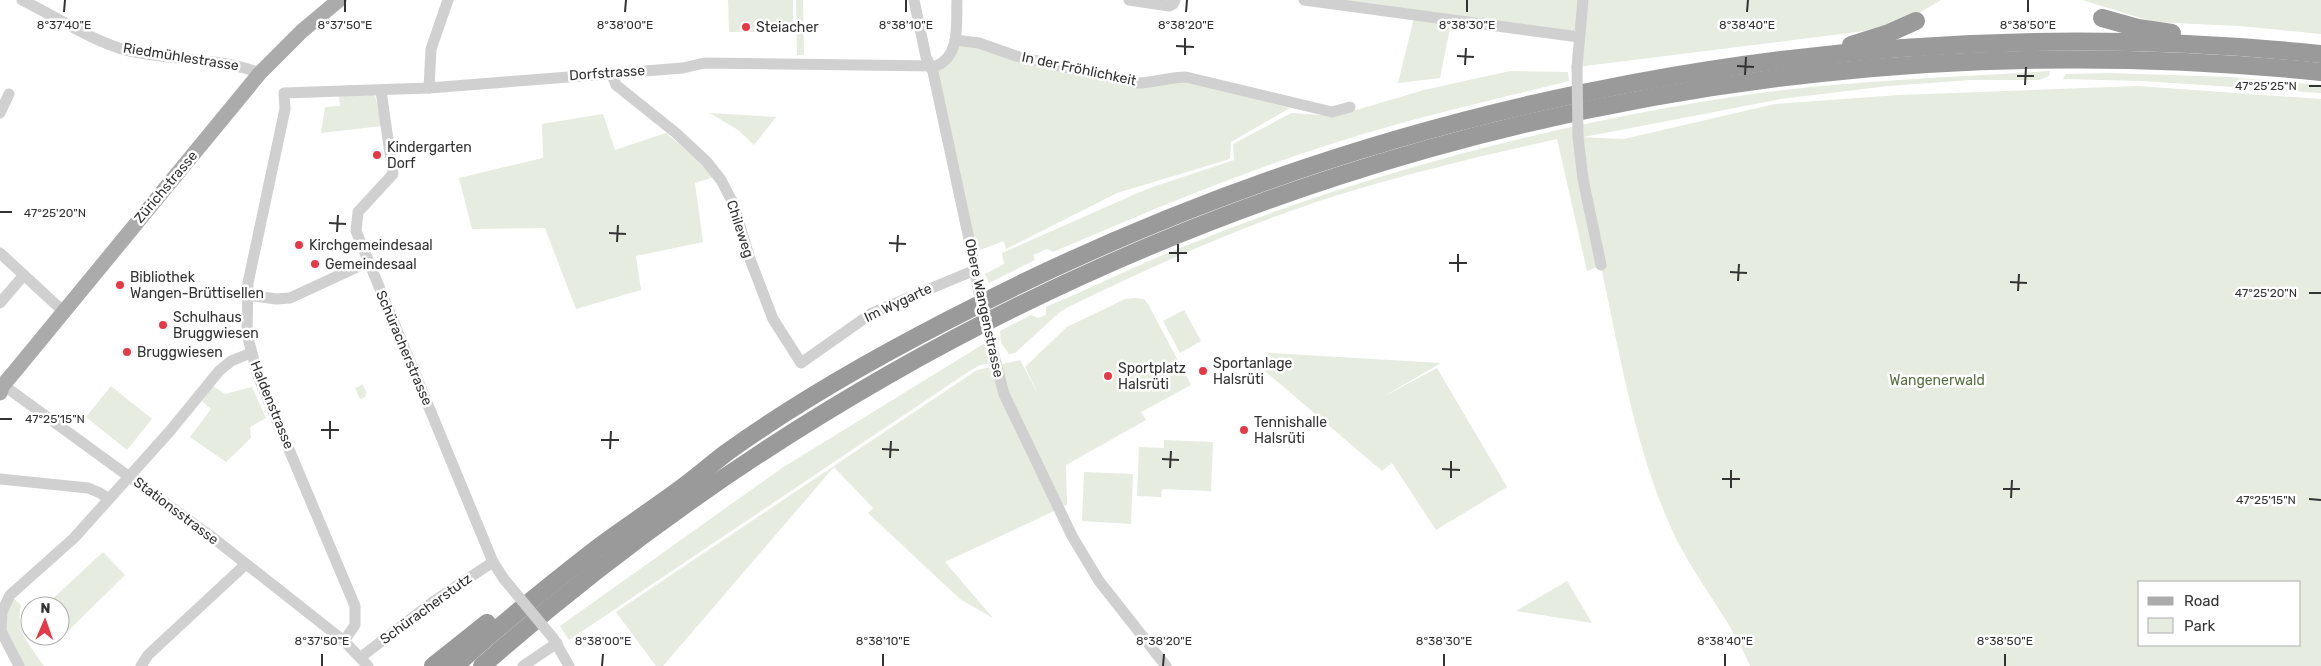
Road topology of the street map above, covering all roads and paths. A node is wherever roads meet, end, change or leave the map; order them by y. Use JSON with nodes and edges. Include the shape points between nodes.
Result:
{"nodes":[{"id":1,"x":22,"y":0,"type":"edge"},
{"id":2,"x":339,"y":0,"type":"edge"},
{"id":3,"x":448,"y":0,"type":"edge"},
{"id":4,"x":914,"y":0,"type":"edge"},
{"id":5,"x":957,"y":0,"type":"edge"},
{"id":6,"x":1129,"y":0,"type":"edge"},
{"id":7,"x":1175,"y":0,"type":"edge"},
{"id":8,"x":1304,"y":0,"type":"edge"},
{"id":9,"x":1584,"y":0,"type":"edge"},
{"id":10,"x":2102,"y":18,"type":"dead end"},
{"id":11,"x":1916,"y":20,"type":"dead end"},
{"id":12,"x":1579,"y":38,"type":"junction"},
{"id":13,"x":955,"y":40,"type":"junction"},
{"id":14,"x":2314,"y":54,"type":"edge"},
{"id":15,"x":1819,"y":55,"type":"junction"},
{"id":16,"x":929,"y":65,"type":"junction"},
{"id":17,"x":2321,"y":72,"type":"edge"},
{"id":18,"x":260,"y":73,"type":"junction"},
{"id":19,"x":611,"y":73,"type":"junction"},
{"id":20,"x":429,"y":88,"type":"junction"},
{"id":21,"x":381,"y":91,"type":"junction"},
{"id":22,"x":284,"y":93,"type":"joint"},
{"id":23,"x":9,"y":94,"type":"dead end"},
{"id":24,"x":1350,"y":107,"type":"dead end"},
{"id":25,"x":0,"y":113,"type":"edge"},
{"id":26,"x":0,"y":253,"type":"edge"},
{"id":27,"x":368,"y":262,"type":"junction"},
{"id":28,"x":1601,"y":265,"type":"dead end"},
{"id":29,"x":975,"y":270,"type":"junction"},
{"id":30,"x":24,"y":276,"type":"junction"},
{"id":31,"x":248,"y":295,"type":"junction"},
{"id":32,"x":0,"y":303,"type":"edge"},
{"id":33,"x":64,"y":312,"type":"junction"},
{"id":34,"x":251,"y":353,"type":"junction"},
{"id":35,"x":801,"y":362,"type":"joint"},
{"id":36,"x":1,"y":388,"type":"edge"},
{"id":37,"x":726,"y":453,"type":"junction"},
{"id":38,"x":129,"y":476,"type":"junction"},
{"id":39,"x":0,"y":479,"type":"edge"},
{"id":40,"x":109,"y":499,"type":"junction"},
{"id":41,"x":493,"y":562,"type":"junction"},
{"id":42,"x":246,"y":564,"type":"junction"},
{"id":43,"x":344,"y":641,"type":"junction"},
{"id":44,"x":555,"y":641,"type":"junction"},
{"id":45,"x":364,"y":662,"type":"edge"},
{"id":46,"x":18,"y":666,"type":"edge"},
{"id":47,"x":141,"y":666,"type":"edge"},
{"id":48,"x":433,"y":666,"type":"edge"},
{"id":49,"x":455,"y":666,"type":"edge"},
{"id":50,"x":482,"y":666,"type":"edge"},
{"id":51,"x":523,"y":666,"type":"edge"},
{"id":52,"x":569,"y":666,"type":"edge"},
{"id":53,"x":1166,"y":666,"type":"edge"}],
"edges":[{"from":1,"to":18,"type":"street","name":"Riedmühlestrasse","via":[[115,46],[146,54],[238,66]]},
{"from":2,"to":18,"type":"main road","name":"Zürichstrasse"},
{"from":3,"to":20,"type":"street","via":[[429,59]]},
{"from":4,"to":16,"type":"street","name":"Obere Wangenstrasse"},
{"from":5,"to":13,"type":"street"},
{"from":6,"to":7,"type":"street","via":[[1169,6]]},
{"from":8,"to":12,"type":"street"},
{"from":9,"to":12,"type":"street"},
{"from":10,"to":14,"type":"highway","via":[[2154,32],[2249,38]]},
{"from":11,"to":15,"type":"highway","via":[[1889,33]]},
{"from":12,"to":28,"type":"street","bridge":true,"via":[[1578,138],[1582,179]]},
{"from":13,"to":16,"type":"street","via":[[954,51],[948,60]]},
{"from":13,"to":24,"type":"street","name":"In der Fröhlichkeit","via":[[979,43],[1016,56],[1137,83],[1186,77],[1332,112]]},
{"from":14,"to":15,"type":"highway","via":[[2200,45],[2064,42],[1920,46]]},
{"from":15,"to":37,"type":"highway","via":[[1702,70],[1557,98],[1417,133],[1274,178],[1136,231],[994,297],[851,374]]},
{"from":16,"to":19,"type":"street","name":"Dorfstrasse","via":[[704,63],[683,68]]},
{"from":16,"to":29,"type":"street","name":"Obere Wangenstrasse"},
{"from":17,"to":50,"type":"highway","via":[[2199,63],[2066,60],[1921,64],[1822,73],[1695,90],[1561,115],[1466,138],[1326,179],[1225,215],[1098,267],[967,331],[860,390],[764,450],[656,524],[579,583]]},
{"from":18,"to":33,"type":"main road","name":"Zürichstrasse"},
{"from":19,"to":20,"type":"street","name":"Dorfstrasse"},
{"from":19,"to":35,"type":"street","name":"Chileweg","via":[[616,85],[676,133],[722,180],[773,319]]},
{"from":20,"to":21,"type":"street","name":"Dorfstrasse"},
{"from":21,"to":22,"type":"street","name":"Dorfstrasse"},
{"from":21,"to":27,"type":"street","name":"Schüracherstrasse","via":[[393,174],[357,216],[356,231]]},
{"from":22,"to":31,"type":"street","name":"Haldenstrasse","via":[[285,109]]},
{"from":23,"to":25,"type":"street"},
{"from":26,"to":30,"type":"street"},
{"from":27,"to":31,"type":"street","via":[[290,298]]},
{"from":27,"to":41,"type":"street","name":"Schüracherstrasse"},
{"from":29,"to":35,"type":"street","name":"Im Wygarte","via":[[872,313]]},
{"from":29,"to":53,"type":"street","name":"Obere Wangenstrasse","bridge":true,"via":[[1004,394],[1072,536],[1099,580]]},
{"from":30,"to":32,"type":"street"},
{"from":30,"to":33,"type":"street"},
{"from":31,"to":34,"type":"street","name":"Haldenstrasse"},
{"from":33,"to":36,"type":"main road","name":"Zürichstrasse"},
{"from":34,"to":38,"type":"street","via":[[231,361],[219,371]]},
{"from":34,"to":43,"type":"street","name":"Haldenstrasse","via":[[355,606],[355,625]]},
{"from":36,"to":38,"type":"street","name":"Stationsstrasse"},
{"from":37,"to":48,"type":"highway","via":[[682,479],[594,540]]},
{"from":37,"to":49,"type":"highway","via":[[599,547]]},
{"from":38,"to":40,"type":"street"},
{"from":38,"to":42,"type":"street","name":"Stationsstrasse"},
{"from":39,"to":40,"type":"street","via":[[88,488]]},
{"from":40,"to":46,"type":"street","via":[[74,538],[15,589],[5,602],[1,631]]},
{"from":41,"to":44,"type":"street","name":"Schüracherstrasse","bridge":true},
{"from":41,"to":45,"type":"street","name":"Schüracherstutz","via":[[434,601]]},
{"from":42,"to":43,"type":"street","name":"Stationsstrasse"},
{"from":42,"to":47,"type":"street","via":[[148,655]]},
{"from":43,"to":45,"type":"street"},
{"from":44,"to":51,"type":"street"},
{"from":44,"to":52,"type":"street"}]}
